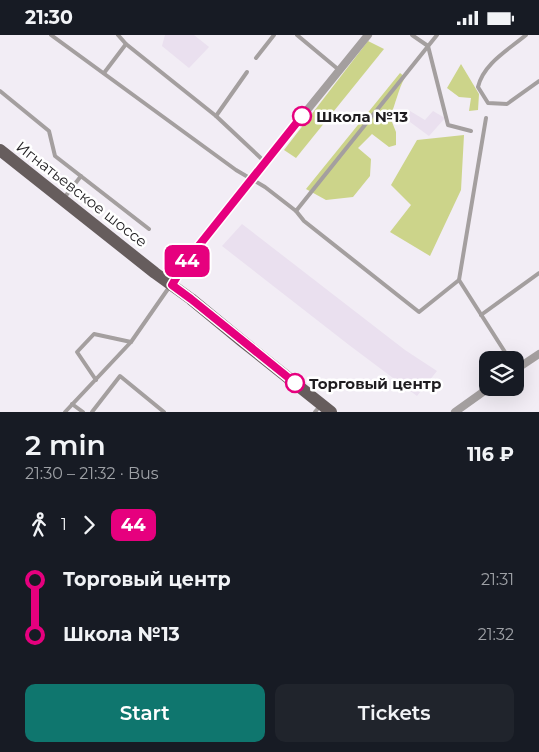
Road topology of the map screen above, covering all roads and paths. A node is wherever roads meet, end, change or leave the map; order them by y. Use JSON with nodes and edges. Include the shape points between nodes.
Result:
{"nodes":[{"id":1,"x":51,"y":35,"type":"edge"},
{"id":2,"x":118,"y":35,"type":"edge"},
{"id":3,"x":274,"y":35,"type":"edge"},
{"id":4,"x":297,"y":35,"type":"edge"},
{"id":5,"x":368,"y":35,"type":"edge"},
{"id":6,"x":412,"y":35,"type":"edge"},
{"id":7,"x":437,"y":35,"type":"edge"},
{"id":8,"x":526,"y":35,"type":"edge"},
{"id":9,"x":126,"y":44,"type":"junction"},
{"id":10,"x":428,"y":46,"type":"junction"},
{"id":11,"x":256,"y":58,"type":"dead end"},
{"id":12,"x":339,"y":70,"type":"junction"},
{"id":13,"x":248,"y":72,"type":"dead end"},
{"id":14,"x":104,"y":73,"type":"junction"},
{"id":15,"x":539,"y":81,"type":"edge"},
{"id":16,"x":0,"y":91,"type":"edge"},
{"id":17,"x":216,"y":116,"type":"junction"},
{"id":18,"x":486,"y":118,"type":"dead end"},
{"id":19,"x":471,"y":131,"type":"dead end"},
{"id":20,"x":0,"y":150,"type":"edge"},
{"id":21,"x":265,"y":162,"type":"junction"},
{"id":22,"x":81,"y":176,"type":"junction"},
{"id":23,"x":252,"y":180,"type":"junction"},
{"id":24,"x":63,"y":200,"type":"junction"},
{"id":25,"x":296,"y":211,"type":"junction"},
{"id":26,"x":149,"y":229,"type":"dead end"},
{"id":27,"x":539,"y":273,"type":"edge"},
{"id":28,"x":459,"y":280,"type":"junction"},
{"id":29,"x":172,"y":285,"type":"junction"},
{"id":30,"x":481,"y":315,"type":"junction"},
{"id":31,"x":131,"y":342,"type":"junction"},
{"id":32,"x":504,"y":351,"type":"edge"},
{"id":33,"x":539,"y":354,"type":"edge"},
{"id":34,"x":524,"y":363,"type":"edge"},
{"id":35,"x":96,"y":380,"type":"junction"},
{"id":36,"x":479,"y":395,"type":"edge"},
{"id":37,"x":72,"y":404,"type":"junction"},
{"id":38,"x":322,"y":409,"type":"edge"},
{"id":39,"x":65,"y":412,"type":"edge"},
{"id":40,"x":83,"y":412,"type":"edge"},
{"id":41,"x":92,"y":412,"type":"edge"},
{"id":42,"x":164,"y":412,"type":"edge"},
{"id":43,"x":454,"y":412,"type":"edge"}],
"edges":[{"from":1,"to":14,"type":"lane"},
{"from":2,"to":9,"type":"lane"},
{"from":3,"to":11,"type":"lane"},
{"from":4,"to":12,"type":"lane"},
{"from":5,"to":12,"type":"street"},
{"from":6,"to":10,"type":"lane"},
{"from":7,"to":10,"type":"lane"},
{"from":8,"to":15,"type":"lane","via":[[486,68],[478,87],[488,103],[507,103]]},
{"from":9,"to":14,"type":"lane"},
{"from":9,"to":17,"type":"lane"},
{"from":10,"to":19,"type":"lane","via":[[448,125]]},
{"from":10,"to":25,"type":"lane"},
{"from":12,"to":21,"type":"street"},
{"from":13,"to":17,"type":"lane"},
{"from":14,"to":23,"type":"lane"},
{"from":16,"to":22,"type":"lane","via":[[49,131],[55,156]]},
{"from":17,"to":21,"type":"lane"},
{"from":18,"to":28,"type":"lane"},
{"from":20,"to":24,"type":"main road","name":"Игнатьевское шоссе"},
{"from":21,"to":23,"type":"street"},
{"from":22,"to":24,"type":"lane"},
{"from":22,"to":26,"type":"lane"},
{"from":23,"to":25,"type":"lane"},
{"from":23,"to":29,"type":"street","via":[[185,263]]},
{"from":24,"to":29,"type":"main road","name":"Игнатьевское шоссе"},
{"from":25,"to":28,"type":"lane","via":[[304,221],[419,312]]},
{"from":27,"to":30,"type":"lane"},
{"from":28,"to":30,"type":"lane"},
{"from":29,"to":31,"type":"lane"},
{"from":29,"to":38,"type":"main road","name":"Игнатьевское шоссе"},
{"from":30,"to":32,"type":"lane"},
{"from":31,"to":35,"type":"lane"},
{"from":31,"to":35,"type":"lane","via":[[94,334],[77,352]]},
{"from":33,"to":34,"type":"street"},
{"from":35,"to":37,"type":"lane"},
{"from":36,"to":43,"type":"street"},
{"from":37,"to":39,"type":"lane"},
{"from":37,"to":40,"type":"lane"},
{"from":41,"to":42,"type":"lane","via":[[120,376]]}]}
